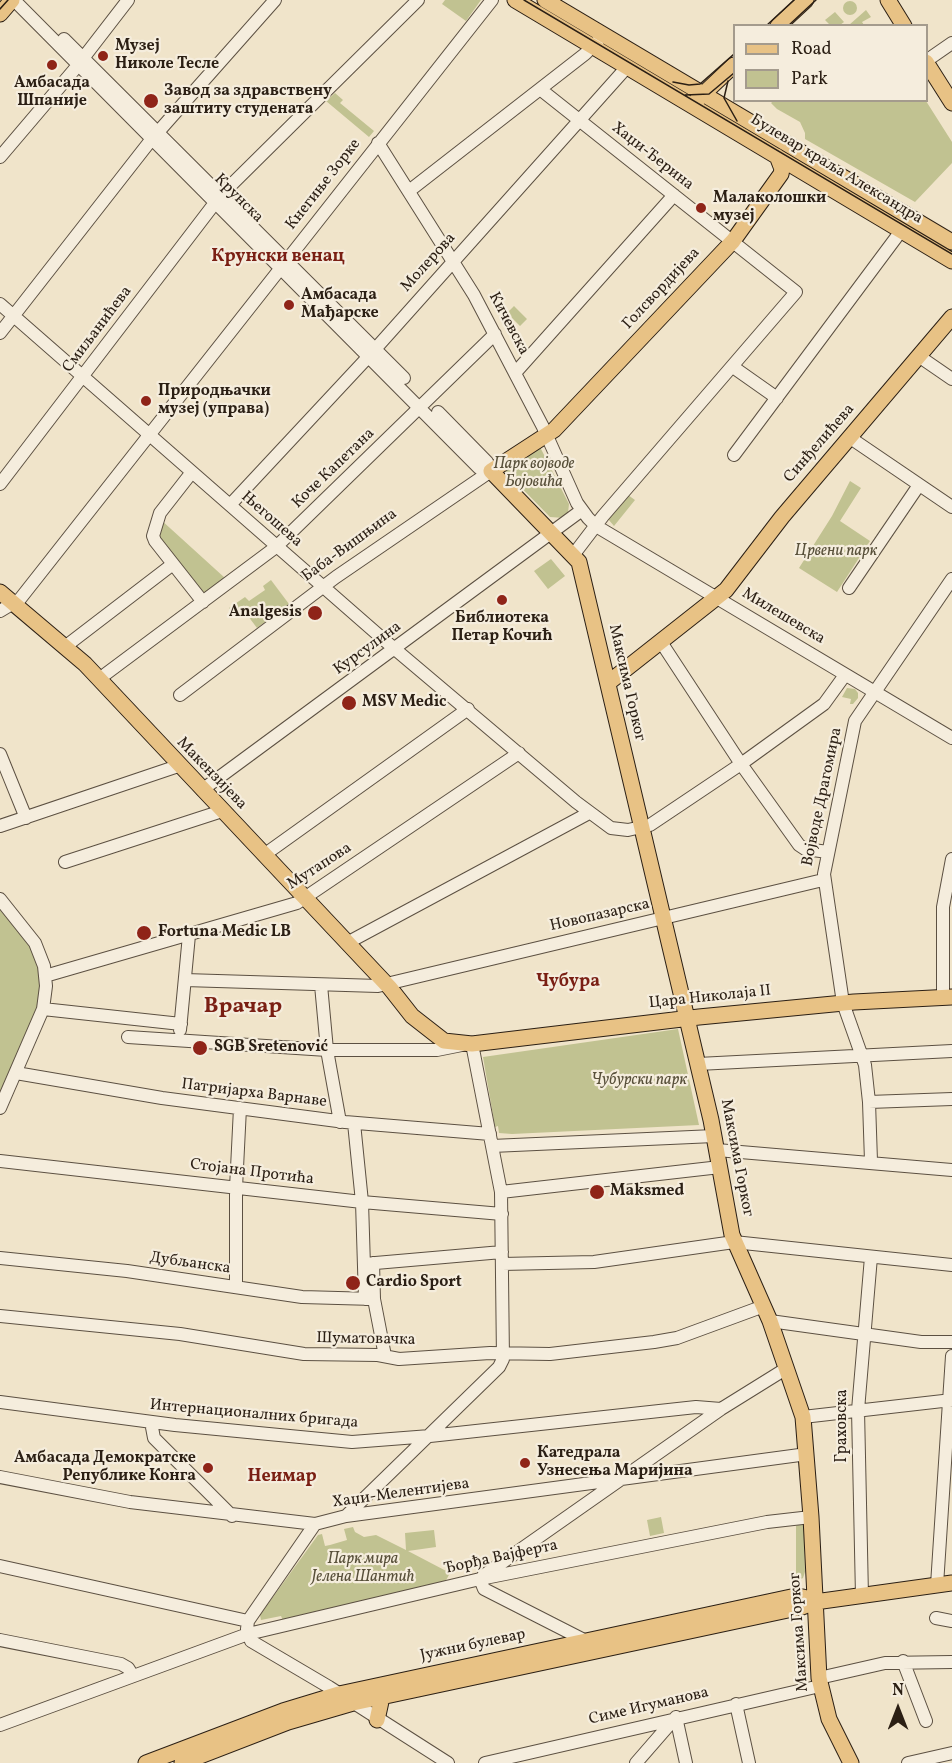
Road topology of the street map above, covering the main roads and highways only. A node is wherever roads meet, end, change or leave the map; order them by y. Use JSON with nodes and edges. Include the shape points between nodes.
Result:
{"nodes":[{"id":1,"x":13,"y":0,"type":"edge"},
{"id":2,"x":515,"y":0,"type":"edge"},
{"id":3,"x":545,"y":0,"type":"edge"},
{"id":4,"x":806,"y":0,"type":"edge"},
{"id":5,"x":888,"y":0,"type":"edge"},
{"id":6,"x":0,"y":14,"type":"edge"},
{"id":7,"x":780,"y":24,"type":"edge"},
{"id":8,"x":903,"y":24,"type":"edge"},
{"id":9,"x":598,"y":41,"type":"junction"},
{"id":10,"x":928,"y":63,"type":"edge"},
{"id":11,"x":733,"y":67,"type":"edge"},
{"id":12,"x":703,"y":94,"type":"junction"},
{"id":13,"x":952,"y":103,"type":"edge"},
{"id":14,"x":691,"y":105,"type":"junction"},
{"id":15,"x":777,"y":156,"type":"junction"},
{"id":16,"x":952,"y":242,"type":"edge"},
{"id":17,"x":952,"y":261,"type":"edge"},
{"id":18,"x":952,"y":317,"type":"edge"},
{"id":19,"x":546,"y":435,"type":"joint"},
{"id":20,"x":491,"y":471,"type":"joint"},
{"id":21,"x":574,"y":554,"type":"joint"},
{"id":22,"x":0,"y":592,"type":"edge"},
{"id":23,"x":608,"y":683,"type":"junction"},
{"id":24,"x":388,"y":986,"type":"junction"},
{"id":25,"x":947,"y":997,"type":"edge"},
{"id":26,"x":686,"y":1018,"type":"junction"},
{"id":27,"x":468,"y":1044,"type":"junction"},
{"id":28,"x":945,"y":1585,"type":"edge"},
{"id":29,"x":815,"y":1602,"type":"junction"},
{"id":30,"x":382,"y":1697,"type":"junction"},
{"id":31,"x":377,"y":1720,"type":"road end"},
{"id":32,"x":146,"y":1763,"type":"edge"},
{"id":33,"x":182,"y":1763,"type":"edge"},
{"id":34,"x":851,"y":1763,"type":"edge"}],
"edges":[{"from":1,"to":6,"type":"main road"},
{"from":2,"to":9,"type":"main road","name":"Булевар краља Александра"},
{"from":3,"to":9,"type":"main road","name":"Булевар краља Александра"},
{"from":4,"to":7,"type":"main road"},
{"from":5,"to":8,"type":"main road"},
{"from":9,"to":12,"type":"main road","name":"Булевар краља Александра"},
{"from":9,"to":14,"type":"main road","name":"Булевар краља Александра","via":[[627,67]]},
{"from":10,"to":13,"type":"main road"},
{"from":11,"to":12,"type":"main road"},
{"from":12,"to":14,"type":"main road"},
{"from":12,"to":16,"type":"main road","name":"Булевар краља Александра"},
{"from":14,"to":15,"type":"main road","name":"Булевар краља Александра"},
{"from":15,"to":17,"type":"main road","name":"Булевар краља Александра"},
{"from":15,"to":19,"type":"main road","name":"Голсвордијева","via":[[781,174],[733,241]]},
{"from":18,"to":23,"type":"main road","name":"Синђелићева","via":[[718,598]]},
{"from":19,"to":20,"type":"main road","name":"Баба-Вишњина"},
{"from":20,"to":21,"type":"main road","name":"Крунска"},
{"from":21,"to":23,"type":"main road","name":"Максима Горког"},
{"from":22,"to":24,"type":"main road","name":"Макензијева","via":[[66,646],[99,679]]},
{"from":23,"to":26,"type":"main road","name":"Максима Горког"},
{"from":24,"to":27,"type":"main road","name":"Макензијева","via":[[404,995],[431,1021]]},
{"from":24,"to":27,"type":"main road","name":"Макензијева","via":[[431,1042]]},
{"from":25,"to":26,"type":"main road","name":"Цара Николаја II"},
{"from":26,"to":27,"type":"main road","name":"Цара Николаја II"},
{"from":26,"to":29,"type":"main road","name":"Максима Горког","via":[[734,1242],[770,1321],[803,1417]]},
{"from":28,"to":29,"type":"main road","name":"Јужни булевар"},
{"from":29,"to":30,"type":"main road","name":"Јужни булевар"},
{"from":29,"to":32,"type":"main road","name":"Јужни булевар","via":[[794,1596],[339,1694]]},
{"from":29,"to":34,"type":"main road","name":"Максима Горког","via":[[819,1682],[829,1719]]},
{"from":30,"to":31,"type":"main road"},
{"from":30,"to":33,"type":"main road","name":"Јужни булевар","via":[[288,1722]]}]}
